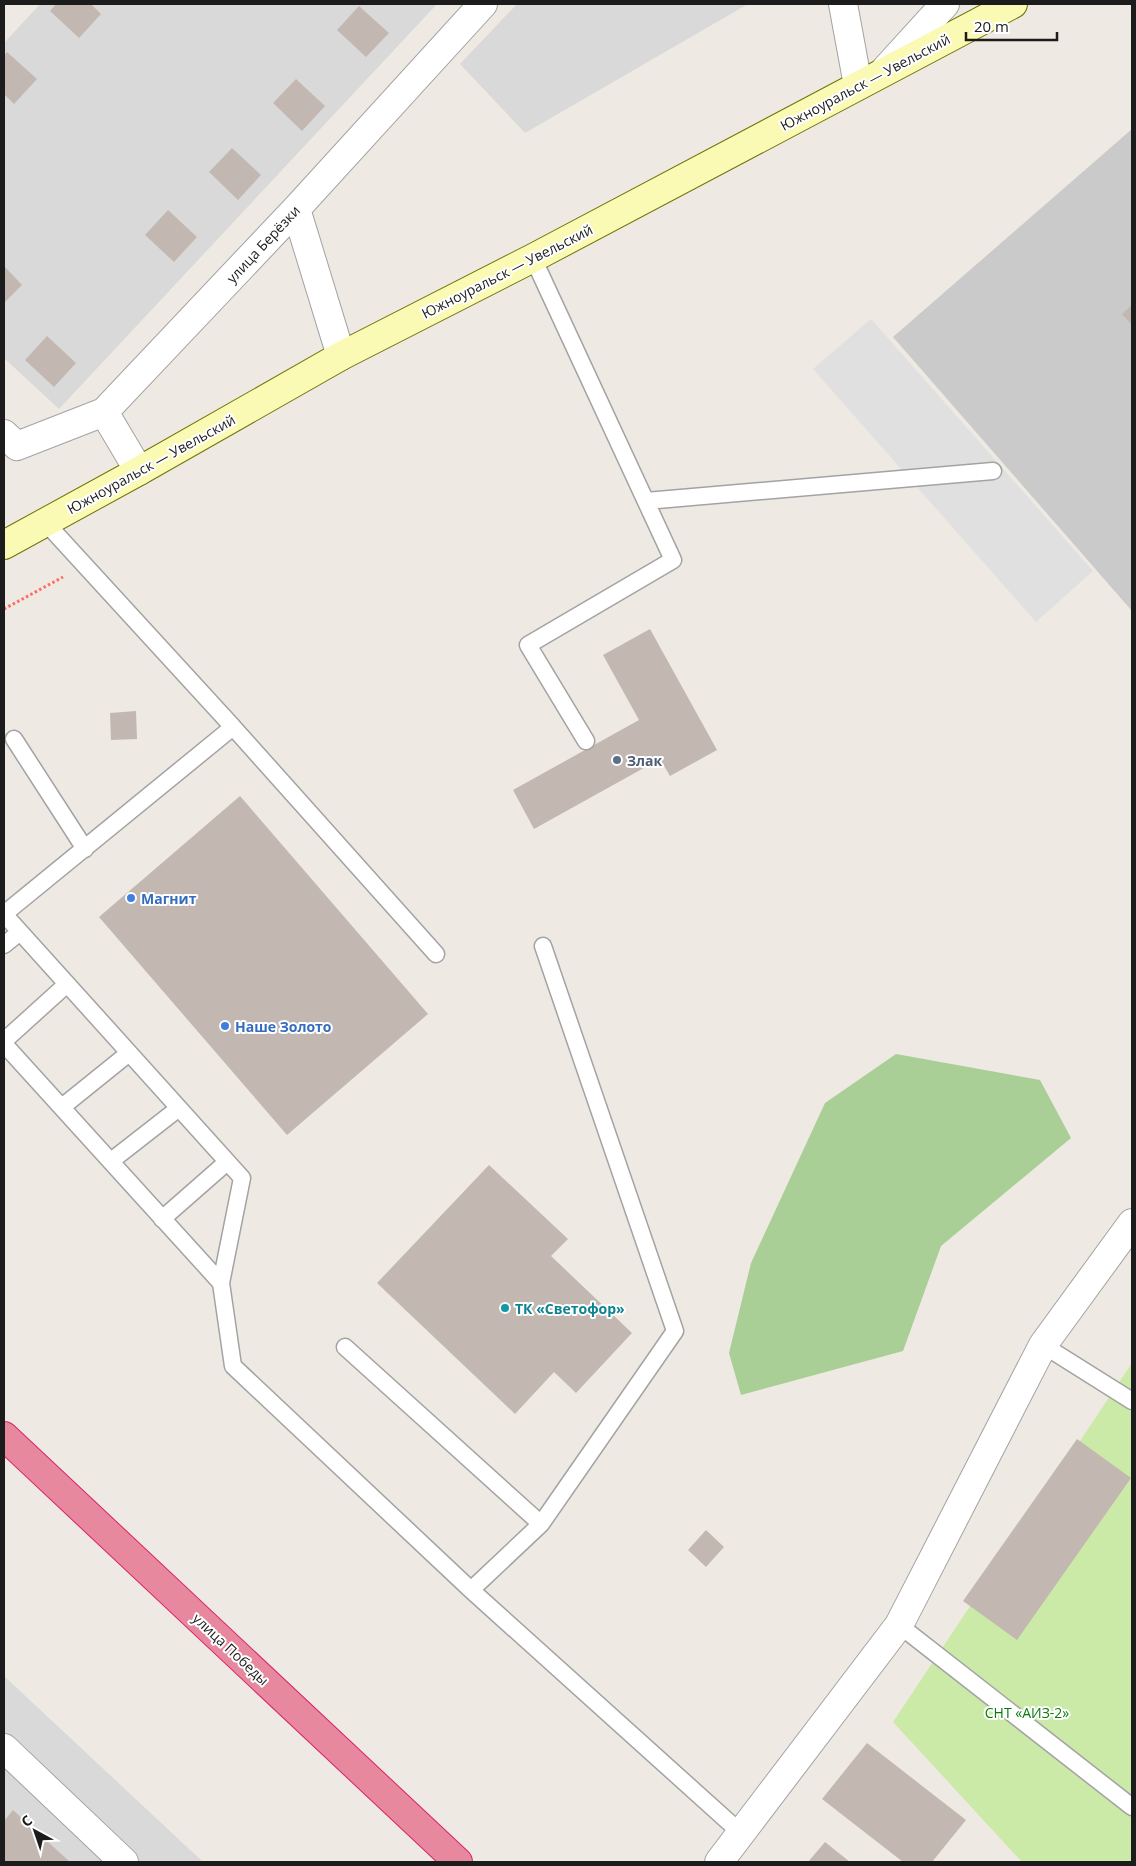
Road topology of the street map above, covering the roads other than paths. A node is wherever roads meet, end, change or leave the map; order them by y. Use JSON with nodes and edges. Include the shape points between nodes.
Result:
{"nodes":[{"id":1,"x":483,"y":4,"type":"edge"},
{"id":2,"x":843,"y":4,"type":"edge"},
{"id":3,"x":945,"y":4,"type":"edge"},
{"id":4,"x":1013,"y":4,"type":"edge"},
{"id":5,"x":884,"y":71,"type":"junction"},
{"id":6,"x":858,"y":85,"type":"junction"},
{"id":7,"x":296,"y":209,"type":"junction"},
{"id":8,"x":533,"y":258,"type":"junction"},
{"id":9,"x":340,"y":356,"type":"junction"},
{"id":10,"x":104,"y":412,"type":"junction"},
{"id":11,"x":11,"y":440,"type":"edge"},
{"id":12,"x":139,"y":471,"type":"junction"},
{"id":13,"x":993,"y":471,"type":"dead end"},
{"id":14,"x":646,"y":501,"type":"junction"},
{"id":15,"x":46,"y":523,"type":"junction"},
{"id":16,"x":4,"y":545,"type":"edge"},
{"id":17,"x":233,"y":727,"type":"junction"},
{"id":18,"x":14,"y":739,"type":"dead end"},
{"id":19,"x":586,"y":740,"type":"dead end"},
{"id":20,"x":84,"y":849,"type":"junction"},
{"id":21,"x":4,"y":914,"type":"edge"},
{"id":22,"x":20,"y":932,"type":"junction"},
{"id":23,"x":4,"y":945,"type":"edge"},
{"id":24,"x":543,"y":946,"type":"dead end"},
{"id":25,"x":436,"y":954,"type":"dead end"},
{"id":26,"x":67,"y":984,"type":"junction"},
{"id":27,"x":4,"y":1042,"type":"edge"},
{"id":28,"x":129,"y":1053,"type":"junction"},
{"id":29,"x":62,"y":1108,"type":"junction"},
{"id":30,"x":178,"y":1108,"type":"junction"},
{"id":31,"x":111,"y":1161,"type":"junction"},
{"id":32,"x":227,"y":1162,"type":"junction"},
{"id":33,"x":162,"y":1219,"type":"junction"},
{"id":34,"x":1132,"y":1223,"type":"edge"},
{"id":35,"x":221,"y":1283,"type":"junction"},
{"id":36,"x":1044,"y":1345,"type":"junction"},
{"id":37,"x":345,"y":1347,"type":"dead end"},
{"id":38,"x":1132,"y":1401,"type":"edge"},
{"id":39,"x":4,"y":1436,"type":"edge"},
{"id":40,"x":542,"y":1524,"type":"junction"},
{"id":41,"x":471,"y":1590,"type":"junction"},
{"id":42,"x":899,"y":1625,"type":"junction"},
{"id":43,"x":4,"y":1748,"type":"edge"},
{"id":44,"x":1132,"y":1807,"type":"edge"},
{"id":45,"x":742,"y":1834,"type":"junction"},
{"id":46,"x":124,"y":1862,"type":"edge"},
{"id":47,"x":458,"y":1862,"type":"edge"},
{"id":48,"x":719,"y":1862,"type":"edge"}],
"edges":[{"from":1,"to":7,"type":"street","name":"улица Берёзки"},
{"from":2,"to":6,"type":"street"},
{"from":3,"to":5,"type":"street"},
{"from":4,"to":5,"type":"street","name":"Южноуральск — Увельский"},
{"from":5,"to":6,"type":"street","name":"Южноуральск — Увельский"},
{"from":6,"to":8,"type":"street","name":"Южноуральск — Увельский"},
{"from":7,"to":9,"type":"street"},
{"from":7,"to":10,"type":"street","name":"улица Берёзки"},
{"from":8,"to":9,"type":"street","name":"Южноуральск — Увельский"},
{"from":8,"to":14,"type":"lane"},
{"from":9,"to":12,"type":"street","name":"Южноуральск — Увельский"},
{"from":10,"to":11,"type":"street","name":"улица Берёзки"},
{"from":10,"to":12,"type":"street"},
{"from":12,"to":15,"type":"street","name":"Южноуральск — Увельский"},
{"from":13,"to":14,"type":"lane"},
{"from":14,"to":19,"type":"lane","via":[[673,560],[528,645]]},
{"from":15,"to":16,"type":"street","name":"Южноуральск — Увельский"},
{"from":15,"to":17,"type":"lane"},
{"from":17,"to":20,"type":"lane"},
{"from":17,"to":25,"type":"lane"},
{"from":18,"to":20,"type":"lane"},
{"from":20,"to":21,"type":"lane"},
{"from":21,"to":22,"type":"lane"},
{"from":22,"to":23,"type":"lane"},
{"from":22,"to":26,"type":"lane"},
{"from":24,"to":40,"type":"lane","via":[[676,1331]]},
{"from":26,"to":27,"type":"lane"},
{"from":26,"to":28,"type":"lane"},
{"from":27,"to":29,"type":"lane"},
{"from":28,"to":29,"type":"lane"},
{"from":28,"to":30,"type":"lane"},
{"from":29,"to":31,"type":"lane"},
{"from":30,"to":31,"type":"lane"},
{"from":30,"to":32,"type":"lane"},
{"from":31,"to":33,"type":"lane"},
{"from":32,"to":33,"type":"lane"},
{"from":32,"to":35,"type":"lane","via":[[242,1178]]},
{"from":33,"to":35,"type":"lane"},
{"from":34,"to":36,"type":"street"},
{"from":35,"to":41,"type":"lane","via":[[233,1366]]},
{"from":36,"to":38,"type":"lane"},
{"from":36,"to":42,"type":"street"},
{"from":37,"to":40,"type":"lane"},
{"from":39,"to":47,"type":"highway","name":"улица Победы"},
{"from":40,"to":41,"type":"lane"},
{"from":41,"to":45,"type":"lane"},
{"from":42,"to":44,"type":"lane"},
{"from":42,"to":45,"type":"street"},
{"from":43,"to":46,"type":"street"},
{"from":45,"to":48,"type":"street"}]}
